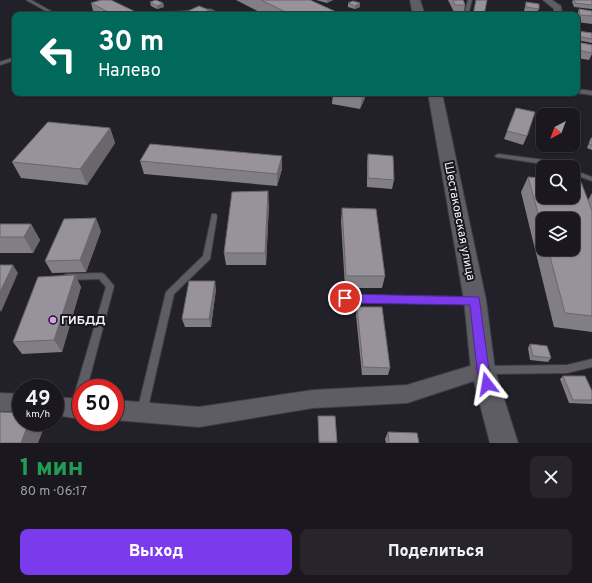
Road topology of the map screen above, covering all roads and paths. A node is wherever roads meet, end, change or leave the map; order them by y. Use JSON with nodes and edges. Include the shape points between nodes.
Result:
{"nodes":[{"id":1,"x":28,"y":0,"type":"edge"},
{"id":2,"x":415,"y":0,"type":"edge"},
{"id":3,"x":470,"y":0,"type":"edge"},
{"id":4,"x":547,"y":0,"type":"edge"},
{"id":5,"x":50,"y":12,"type":"edge"},
{"id":6,"x":184,"y":12,"type":"edge"},
{"id":7,"x":214,"y":12,"type":"edge"},
{"id":8,"x":418,"y":12,"type":"edge"},
{"id":9,"x":467,"y":12,"type":"edge"},
{"id":10,"x":558,"y":12,"type":"edge"},
{"id":11,"x":12,"y":59,"type":"edge"},
{"id":12,"x":0,"y":64,"type":"edge"},
{"id":13,"x":580,"y":91,"type":"edge"},
{"id":14,"x":592,"y":93,"type":"edge"},
{"id":15,"x":436,"y":96,"type":"edge"},
{"id":16,"x":498,"y":156,"type":"dead end"},
{"id":17,"x":536,"y":161,"type":"edge"},
{"id":18,"x":580,"y":175,"type":"edge"},
{"id":19,"x":592,"y":179,"type":"edge"},
{"id":20,"x":214,"y":216,"type":"dead end"},
{"id":21,"x":58,"y":278,"type":"edge"},
{"id":22,"x":345,"y":298,"type":"dead end"},
{"id":23,"x":475,"y":300,"type":"junction"},
{"id":24,"x":592,"y":363,"type":"edge"},
{"id":25,"x":483,"y":370,"type":"junction"},
{"id":26,"x":84,"y":379,"type":"edge"},
{"id":27,"x":0,"y":402,"type":"edge"},
{"id":28,"x":12,"y":403,"type":"edge"},
{"id":29,"x":124,"y":411,"type":"edge"},
{"id":30,"x":142,"y":412,"type":"junction"},
{"id":31,"x":504,"y":443,"type":"edge"}],
"edges":[{"from":1,"to":5,"type":"lane"},
{"from":2,"to":8,"type":"main road"},
{"from":3,"to":9,"type":"lane"},
{"from":4,"to":10,"type":"street","via":[[558,8]]},
{"from":6,"to":7,"type":"lane"},
{"from":11,"to":12,"type":"lane"},
{"from":13,"to":14,"type":"lane"},
{"from":15,"to":23,"type":"main road","name":"Шестаковская улица"},
{"from":16,"to":17,"type":"lane"},
{"from":18,"to":19,"type":"lane"},
{"from":20,"to":30,"type":"lane","via":[[207,257],[170,292]]},
{"from":21,"to":26,"type":"lane","via":[[102,276],[110,286]]},
{"from":22,"to":23,"type":"lane"},
{"from":23,"to":25,"type":"main road","name":"Шестаковская улица"},
{"from":24,"to":25,"type":"lane","via":[[568,369]]},
{"from":25,"to":30,"type":"street","via":[[406,394],[313,399],[199,417]]},
{"from":25,"to":31,"type":"main road","name":"Шестаковская улица"},
{"from":27,"to":28,"type":"street"},
{"from":29,"to":30,"type":"street"}]}
